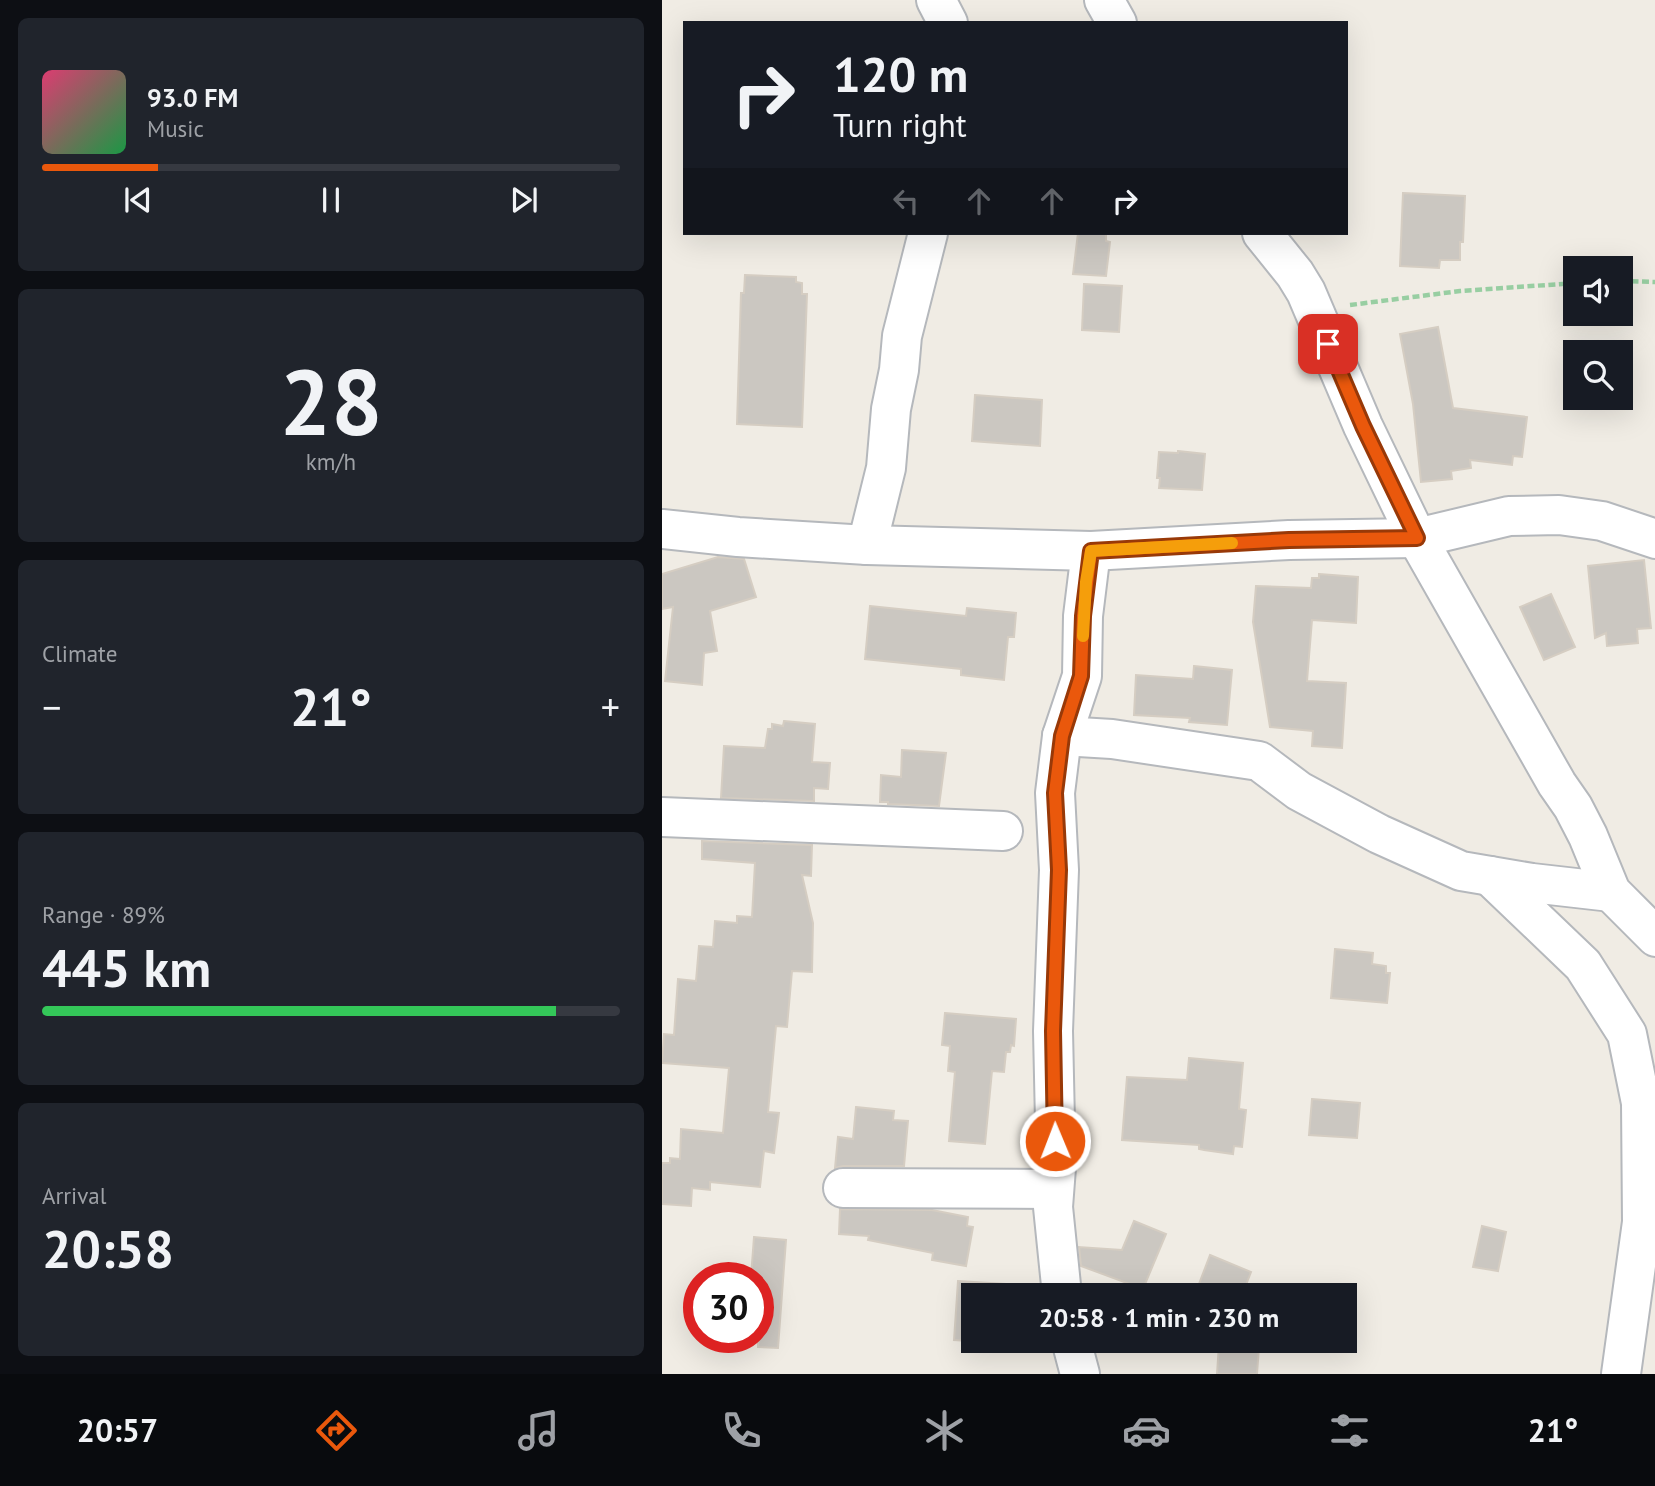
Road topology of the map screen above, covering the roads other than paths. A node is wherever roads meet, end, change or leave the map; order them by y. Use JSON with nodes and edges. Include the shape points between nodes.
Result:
{"nodes":[{"id":1,"x":936,"y":0,"type":"edge"},
{"id":2,"x":1105,"y":0,"type":"edge"},
{"id":3,"x":947,"y":21,"type":"edge"},
{"id":4,"x":1116,"y":21,"type":"edge"},
{"id":5,"x":927,"y":235,"type":"edge"},
{"id":6,"x":1264,"y":235,"type":"edge"},
{"id":7,"x":662,"y":528,"type":"edge"},
{"id":8,"x":1417,"y":538,"type":"junction"},
{"id":9,"x":1655,"y":539,"type":"edge"},
{"id":10,"x":867,"y":545,"type":"junction"},
{"id":11,"x":1091,"y":551,"type":"junction"},
{"id":12,"x":1062,"y":736,"type":"junction"},
{"id":13,"x":662,"y":817,"type":"edge"},
{"id":14,"x":1003,"y":831,"type":"dead end"},
{"id":15,"x":1490,"y":876,"type":"junction"},
{"id":16,"x":1610,"y":892,"type":"junction"},
{"id":17,"x":1655,"y":937,"type":"edge"},
{"id":18,"x":843,"y":1188,"type":"dead end"},
{"id":19,"x":1054,"y":1189,"type":"junction"},
{"id":20,"x":1060,"y":1283,"type":"edge"},
{"id":21,"x":1074,"y":1353,"type":"edge"},
{"id":22,"x":1080,"y":1374,"type":"edge"},
{"id":23,"x":1621,"y":1374,"type":"edge"}],
"edges":[{"from":1,"to":3,"type":"street"},
{"from":2,"to":4,"type":"street"},
{"from":5,"to":10,"type":"street","via":[[902,336],[886,468]]},
{"from":6,"to":8,"type":"street","via":[[1295,274],[1314,310]]},
{"from":7,"to":10,"type":"street"},
{"from":8,"to":9,"type":"street","via":[[1509,516],[1559,516],[1602,522]]},
{"from":8,"to":11,"type":"street"},
{"from":8,"to":16,"type":"street","via":[[1573,807]]},
{"from":10,"to":11,"type":"street"},
{"from":11,"to":12,"type":"street","via":[[1081,676]]},
{"from":12,"to":15,"type":"street","via":[[1259,761],[1300,791],[1379,834],[1461,870]]},
{"from":12,"to":19,"type":"street","via":[[1055,793],[1059,870]]},
{"from":13,"to":14,"type":"street"},
{"from":15,"to":16,"type":"street"},
{"from":15,"to":23,"type":"street","via":[[1583,965],[1627,1034],[1641,1103],[1643,1222]]},
{"from":16,"to":17,"type":"street"},
{"from":18,"to":19,"type":"street"},
{"from":19,"to":20,"type":"street"},
{"from":21,"to":22,"type":"street"}]}
